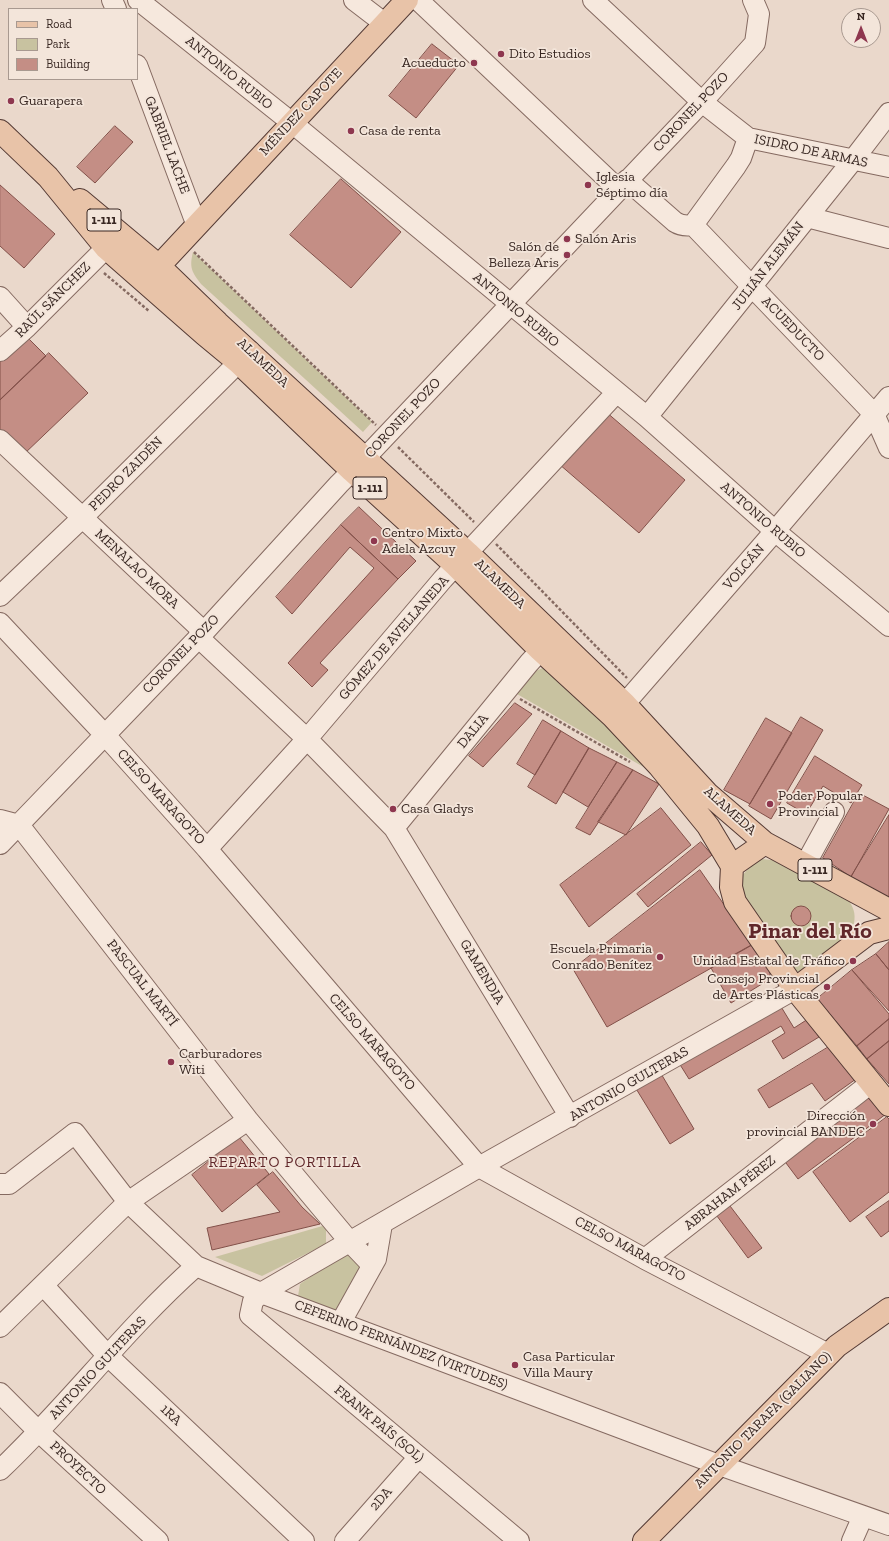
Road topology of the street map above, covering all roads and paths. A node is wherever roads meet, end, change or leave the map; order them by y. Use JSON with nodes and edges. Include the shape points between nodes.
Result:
{"nodes":[{"id":1,"x":138,"y":0,"type":"edge"},
{"id":2,"x":354,"y":0,"type":"edge"},
{"id":3,"x":406,"y":0,"type":"edge"},
{"id":4,"x":418,"y":0,"type":"edge"},
{"id":5,"x":593,"y":0,"type":"edge"},
{"id":6,"x":753,"y":0,"type":"edge"},
{"id":7,"x":384,"y":23,"type":"junction"},
{"id":8,"x":138,"y":68,"type":"edge"},
{"id":9,"x":702,"y":102,"type":"junction"},
{"id":10,"x":889,"y":114,"type":"edge"},
{"id":11,"x":292,"y":122,"type":"junction"},
{"id":12,"x":0,"y":130,"type":"edge"},
{"id":13,"x":748,"y":138,"type":"junction"},
{"id":14,"x":854,"y":160,"type":"junction"},
{"id":15,"x":889,"y":167,"type":"edge"},
{"id":16,"x":48,"y":177,"type":"junction"},
{"id":17,"x":622,"y":185,"type":"junction"},
{"id":18,"x":807,"y":217,"type":"junction"},
{"id":19,"x":84,"y":219,"type":"junction"},
{"id":20,"x":693,"y":225,"type":"junction"},
{"id":21,"x":889,"y":238,"type":"edge"},
{"id":22,"x":191,"y":239,"type":"junction"},
{"id":23,"x":133,"y":244,"type":"junction"},
{"id":24,"x":106,"y":248,"type":"junction"},
{"id":25,"x":159,"y":266,"type":"junction"},
{"id":26,"x":753,"y":286,"type":"junction"},
{"id":27,"x":185,"y":290,"type":"junction"},
{"id":28,"x":0,"y":297,"type":"edge"},
{"id":29,"x":510,"y":304,"type":"junction"},
{"id":30,"x":27,"y":327,"type":"junction"},
{"id":31,"x":0,"y":352,"type":"edge"},
{"id":32,"x":240,"y":356,"type":"junction"},
{"id":33,"x":616,"y":393,"type":"junction"},
{"id":34,"x":889,"y":397,"type":"edge"},
{"id":35,"x":874,"y":414,"type":"junction"},
{"id":36,"x":647,"y":417,"type":"junction"},
{"id":37,"x":386,"y":436,"type":"junction"},
{"id":38,"x":0,"y":440,"type":"edge"},
{"id":39,"x":889,"y":448,"type":"edge"},
{"id":40,"x":358,"y":465,"type":"junction"},
{"id":41,"x":82,"y":518,"type":"junction"},
{"id":42,"x":775,"y":531,"type":"junction"},
{"id":43,"x":485,"y":534,"type":"junction"},
{"id":44,"x":462,"y":560,"type":"junction"},
{"id":45,"x":0,"y":596,"type":"edge"},
{"id":46,"x":0,"y":623,"type":"edge"},
{"id":47,"x":889,"y":626,"type":"edge"},
{"id":48,"x":201,"y":634,"type":"junction"},
{"id":49,"x":547,"y":643,"type":"junction"},
{"id":50,"x":505,"y":691,"type":"junction"},
{"id":51,"x":625,"y":704,"type":"junction"},
{"id":52,"x":105,"y":735,"type":"junction"},
{"id":53,"x":307,"y":739,"type":"junction"},
{"id":54,"x":633,"y":764,"type":"dead end"},
{"id":55,"x":834,"y":812,"type":"dead end"},
{"id":56,"x":9,"y":823,"type":"edge"},
{"id":57,"x":394,"y":828,"type":"junction"},
{"id":58,"x":765,"y":843,"type":"junction"},
{"id":59,"x":0,"y":844,"type":"edge"},
{"id":60,"x":207,"y":849,"type":"junction"},
{"id":61,"x":805,"y":865,"type":"junction"},
{"id":62,"x":732,"y":866,"type":"junction"},
{"id":63,"x":864,"y":897,"type":"junction"},
{"id":64,"x":889,"y":910,"type":"edge"},
{"id":65,"x":879,"y":930,"type":"edge"},
{"id":66,"x":795,"y":989,"type":"junction"},
{"id":67,"x":871,"y":1083,"type":"junction"},
{"id":68,"x":889,"y":1105,"type":"edge"},
{"id":69,"x":570,"y":1117,"type":"junction"},
{"id":70,"x":248,"y":1120,"type":"junction"},
{"id":71,"x":479,"y":1167,"type":"junction"},
{"id":72,"x":0,"y":1184,"type":"edge"},
{"id":73,"x":128,"y":1202,"type":"junction"},
{"id":74,"x":382,"y":1224,"type":"junction"},
{"id":75,"x":350,"y":1242,"type":"junction"},
{"id":76,"x":646,"y":1259,"type":"junction"},
{"id":77,"x":372,"y":1265,"type":"junction"},
{"id":78,"x":196,"y":1266,"type":"junction"},
{"id":79,"x":43,"y":1284,"type":"junction"},
{"id":80,"x":257,"y":1297,"type":"junction"},
{"id":81,"x":889,"y":1309,"type":"edge"},
{"id":82,"x":341,"y":1322,"type":"junction"},
{"id":83,"x":0,"y":1327,"type":"edge"},
{"id":84,"x":828,"y":1354,"type":"junction"},
{"id":85,"x":107,"y":1356,"type":"junction"},
{"id":86,"x":0,"y":1393,"type":"edge"},
{"id":87,"x":39,"y":1432,"type":"junction"},
{"id":88,"x":418,"y":1458,"type":"junction"},
{"id":89,"x":719,"y":1465,"type":"junction"},
{"id":90,"x":0,"y":1470,"type":"edge"},
{"id":91,"x":863,"y":1516,"type":"junction"},
{"id":92,"x":889,"y":1525,"type":"edge"},
{"id":93,"x":158,"y":1541,"type":"edge"},
{"id":94,"x":304,"y":1541,"type":"edge"},
{"id":95,"x":344,"y":1541,"type":"edge"},
{"id":96,"x":519,"y":1541,"type":"edge"},
{"id":97,"x":644,"y":1541,"type":"edge"},
{"id":98,"x":852,"y":1541,"type":"edge"}],
"edges":[{"from":1,"to":11,"type":"street","name":"ANTONIO RUBIO"},
{"from":2,"to":7,"type":"street"},
{"from":3,"to":7,"type":"main road","name":"MÉNDEZ CAPOTE"},
{"from":4,"to":17,"type":"street"},
{"from":5,"to":9,"type":"street","name":"ISIDRO DE ARMAS"},
{"from":6,"to":9,"type":"street","name":"CORONEL POZO","via":[[759,14],[755,43]]},
{"from":7,"to":11,"type":"main road","name":"MÉNDEZ CAPOTE"},
{"from":8,"to":22,"type":"street","name":"GABRIEL LACHE"},
{"from":9,"to":13,"type":"street","name":"ISIDRO DE ARMAS"},
{"from":9,"to":17,"type":"street","name":"CORONEL POZO"},
{"from":10,"to":14,"type":"street","name":"JULIÁN ALEMÁN"},
{"from":11,"to":22,"type":"main road","name":"MÉNDEZ CAPOTE"},
{"from":11,"to":29,"type":"street","name":"ANTONIO RUBIO"},
{"from":12,"to":16,"type":"main road","name":"ALAMEDA","number":"1-111"},
{"from":13,"to":14,"type":"street","name":"ISIDRO DE ARMAS"},
{"from":13,"to":20,"type":"street","via":[[736,166]]},
{"from":14,"to":15,"type":"street","name":"ISIDRO DE ARMAS"},
{"from":14,"to":18,"type":"street","name":"JULIÁN ALEMÁN"},
{"from":16,"to":19,"type":"main road","name":"ALAMEDA","number":"1-111"},
{"from":16,"to":23,"type":"main road","name":"ALAMEDA","number":"1-111","via":[[87,205]]},
{"from":17,"to":20,"type":"street","via":[[680,225]]},
{"from":17,"to":29,"type":"street","name":"CORONEL POZO"},
{"from":18,"to":21,"type":"street"},
{"from":18,"to":26,"type":"street","name":"JULIÁN ALEMÁN"},
{"from":19,"to":24,"type":"main road","name":"ALAMEDA","number":"1-111"},
{"from":19,"to":25,"type":"main road","via":[[139,264],[149,268]]},
{"from":20,"to":26,"type":"street","name":"ACUEDUCTO"},
{"from":22,"to":23,"type":"main road","via":[[166,249],[156,250]]},
{"from":22,"to":25,"type":"main road","name":"MÉNDEZ CAPOTE"},
{"from":22,"to":27,"type":"main road","via":[[179,258]]},
{"from":22,"to":37,"type":"path"},
{"from":23,"to":25,"type":"main road","name":"ALAMEDA","number":"1-111"},
{"from":24,"to":30,"type":"street","name":"RAÚL SÁNCHEZ"},
{"from":24,"to":32,"type":"main road","name":"ALAMEDA","number":"1-111","via":[[204,334]]},
{"from":25,"to":27,"type":"main road","name":"ALAMEDA","number":"1-111"},
{"from":25,"to":32,"type":"main road","via":[[157,272],[160,282]]},
{"from":26,"to":35,"type":"street","name":"ACUEDUCTO"},
{"from":26,"to":36,"type":"street","name":"JULIÁN ALEMÁN"},
{"from":27,"to":32,"type":"main road","name":"ALAMEDA","number":"1-111"},
{"from":28,"to":30,"type":"street"},
{"from":29,"to":33,"type":"street","name":"ANTONIO RUBIO"},
{"from":29,"to":37,"type":"street","name":"CORONEL POZO"},
{"from":30,"to":31,"type":"street","name":"RAÚL SÁNCHEZ"},
{"from":32,"to":40,"type":"main road","name":"ALAMEDA","number":"1-111"},
{"from":32,"to":41,"type":"street","name":"PEDRO ZAIDÉN"},
{"from":33,"to":36,"type":"street","name":"ANTONIO RUBIO"},
{"from":33,"to":43,"type":"street","name":"GÓMEZ DE AVELLANEDA"},
{"from":34,"to":35,"type":"street","name":"VOLCÁN"},
{"from":35,"to":39,"type":"street","name":"ACUEDUCTO"},
{"from":35,"to":42,"type":"street","name":"VOLCÁN"},
{"from":36,"to":42,"type":"street","name":"ANTONIO RUBIO"},
{"from":37,"to":40,"type":"street","name":"CORONEL POZO"},
{"from":37,"to":43,"type":"path"},
{"from":38,"to":41,"type":"street","name":"MENALAO MORA"},
{"from":40,"to":44,"type":"main road","name":"ALAMEDA","number":"1-111"},
{"from":40,"to":48,"type":"street","name":"CORONEL POZO"},
{"from":41,"to":45,"type":"street","name":"PEDRO ZAIDÉN"},
{"from":41,"to":48,"type":"street","name":"MENALAO MORA"},
{"from":42,"to":47,"type":"street","name":"ANTONIO RUBIO"},
{"from":42,"to":51,"type":"street","name":"VOLCÁN"},
{"from":43,"to":44,"type":"street","name":"GÓMEZ DE AVELLANEDA"},
{"from":43,"to":51,"type":"path"},
{"from":44,"to":49,"type":"main road","name":"ALAMEDA","number":"1-111"},
{"from":44,"to":53,"type":"street","name":"GÓMEZ DE AVELLANEDA"},
{"from":46,"to":52,"type":"street","name":"CELSO MARAGOTO"},
{"from":48,"to":52,"type":"street","name":"CORONEL POZO"},
{"from":48,"to":53,"type":"street","name":"MENALAO MORA"},
{"from":49,"to":50,"type":"street","name":"DALIA"},
{"from":49,"to":51,"type":"main road","name":"ALAMEDA","number":"1-111"},
{"from":50,"to":54,"type":"path"},
{"from":50,"to":57,"type":"street","name":"DALIA"},
{"from":51,"to":58,"type":"main road","name":"ALAMEDA","number":"1-111","via":[[707,793]]},
{"from":51,"to":62,"type":"main road","name":"ALAMEDA","number":"1-111","via":[[659,766],[708,826]]},
{"from":52,"to":56,"type":"street","name":"CORONEL POZO"},
{"from":52,"to":60,"type":"street","name":"CELSO MARAGOTO"},
{"from":53,"to":57,"type":"street","name":"MENALAO MORA"},
{"from":53,"to":60,"type":"street","name":"GÓMEZ DE AVELLANEDA"},
{"from":55,"to":61,"type":"street"},
{"from":56,"to":59,"type":"street","name":"CORONEL POZO"},
{"from":56,"to":70,"type":"street","name":"PASCUAL MARTÍ"},
{"from":57,"to":69,"type":"street","name":"GAMENDIA"},
{"from":58,"to":61,"type":"main road","name":"ALAMEDA","number":"1-111"},
{"from":58,"to":62,"type":"main road"},
{"from":60,"to":71,"type":"street","name":"CELSO MARAGOTO"},
{"from":61,"to":63,"type":"main road","name":"ALAMEDA","number":"1-111"},
{"from":62,"to":66,"type":"main road","via":[[731,888],[735,902]]},
{"from":63,"to":64,"type":"main road","name":"ALAMEDA","number":"1-111"},
{"from":63,"to":65,"type":"main road","name":"ANTONIO GULTERAS"},
{"from":65,"to":66,"type":"main road","name":"ANTONIO GULTERAS"},
{"from":66,"to":67,"type":"main road"},
{"from":66,"to":69,"type":"street","name":"ANTONIO GULTERAS"},
{"from":67,"to":68,"type":"main road"},
{"from":67,"to":76,"type":"street","name":"ABRAHAM PÉREZ"},
{"from":69,"to":71,"type":"street","name":"ANTONIO GULTERAS"},
{"from":70,"to":73,"type":"street"},
{"from":70,"to":75,"type":"street","name":"PASCUAL MARTÍ"},
{"from":71,"to":74,"type":"street","name":"ANTONIO GULTERAS"},
{"from":71,"to":76,"type":"street","name":"CELSO MARAGOTO"},
{"from":72,"to":73,"type":"street","name":"CEFERINO FERNÁNDEZ (VIRTUDES)","via":[[9,1184],[74,1133]]},
{"from":73,"to":78,"type":"street","name":"CEFERINO FERNÁNDEZ (VIRTUDES)"},
{"from":73,"to":79,"type":"street"},
{"from":74,"to":75,"type":"street","name":"ANTONIO GULTERAS"},
{"from":74,"to":77,"type":"street","via":[[376,1259]]},
{"from":75,"to":77,"type":"street","name":"PASCUAL MARTÍ"},
{"from":75,"to":80,"type":"street","name":"ANTONIO GULTERAS"},
{"from":76,"to":84,"type":"street","name":"CELSO MARAGOTO"},
{"from":77,"to":82,"type":"street"},
{"from":78,"to":80,"type":"street","name":"CEFERINO FERNÁNDEZ (VIRTUDES)"},
{"from":78,"to":85,"type":"street","name":"ANTONIO GULTERAS"},
{"from":79,"to":83,"type":"street"},
{"from":79,"to":85,"type":"street","name":"1RA"},
{"from":80,"to":82,"type":"street","name":"CEFERINO FERNÁNDEZ (VIRTUDES)"},
{"from":80,"to":88,"type":"street","name":"FRANK PAÍS (SOL)","via":[[250,1315]]},
{"from":81,"to":84,"type":"main road","name":"ANTONIO TARAFA (GALIANO)"},
{"from":82,"to":89,"type":"street","name":"CEFERINO FERNÁNDEZ (VIRTUDES)"},
{"from":84,"to":89,"type":"main road","name":"ANTONIO TARAFA (GALIANO)"},
{"from":85,"to":87,"type":"street","name":"ANTONIO GULTERAS"},
{"from":85,"to":94,"type":"street","name":"1RA"},
{"from":86,"to":87,"type":"street","name":"PROYECTO"},
{"from":87,"to":90,"type":"street","name":"ANTONIO GULTERAS"},
{"from":87,"to":93,"type":"street","name":"PROYECTO"},
{"from":88,"to":95,"type":"street","name":"2DA"},
{"from":88,"to":96,"type":"street","name":"FRANK PAÍS (SOL)"},
{"from":89,"to":91,"type":"street","name":"CEFERINO FERNÁNDEZ (VIRTUDES)"},
{"from":89,"to":97,"type":"main road","name":"ANTONIO TARAFA (GALIANO)"},
{"from":91,"to":92,"type":"street","name":"CEFERINO FERNÁNDEZ (VIRTUDES)"},
{"from":91,"to":98,"type":"street"}]}
